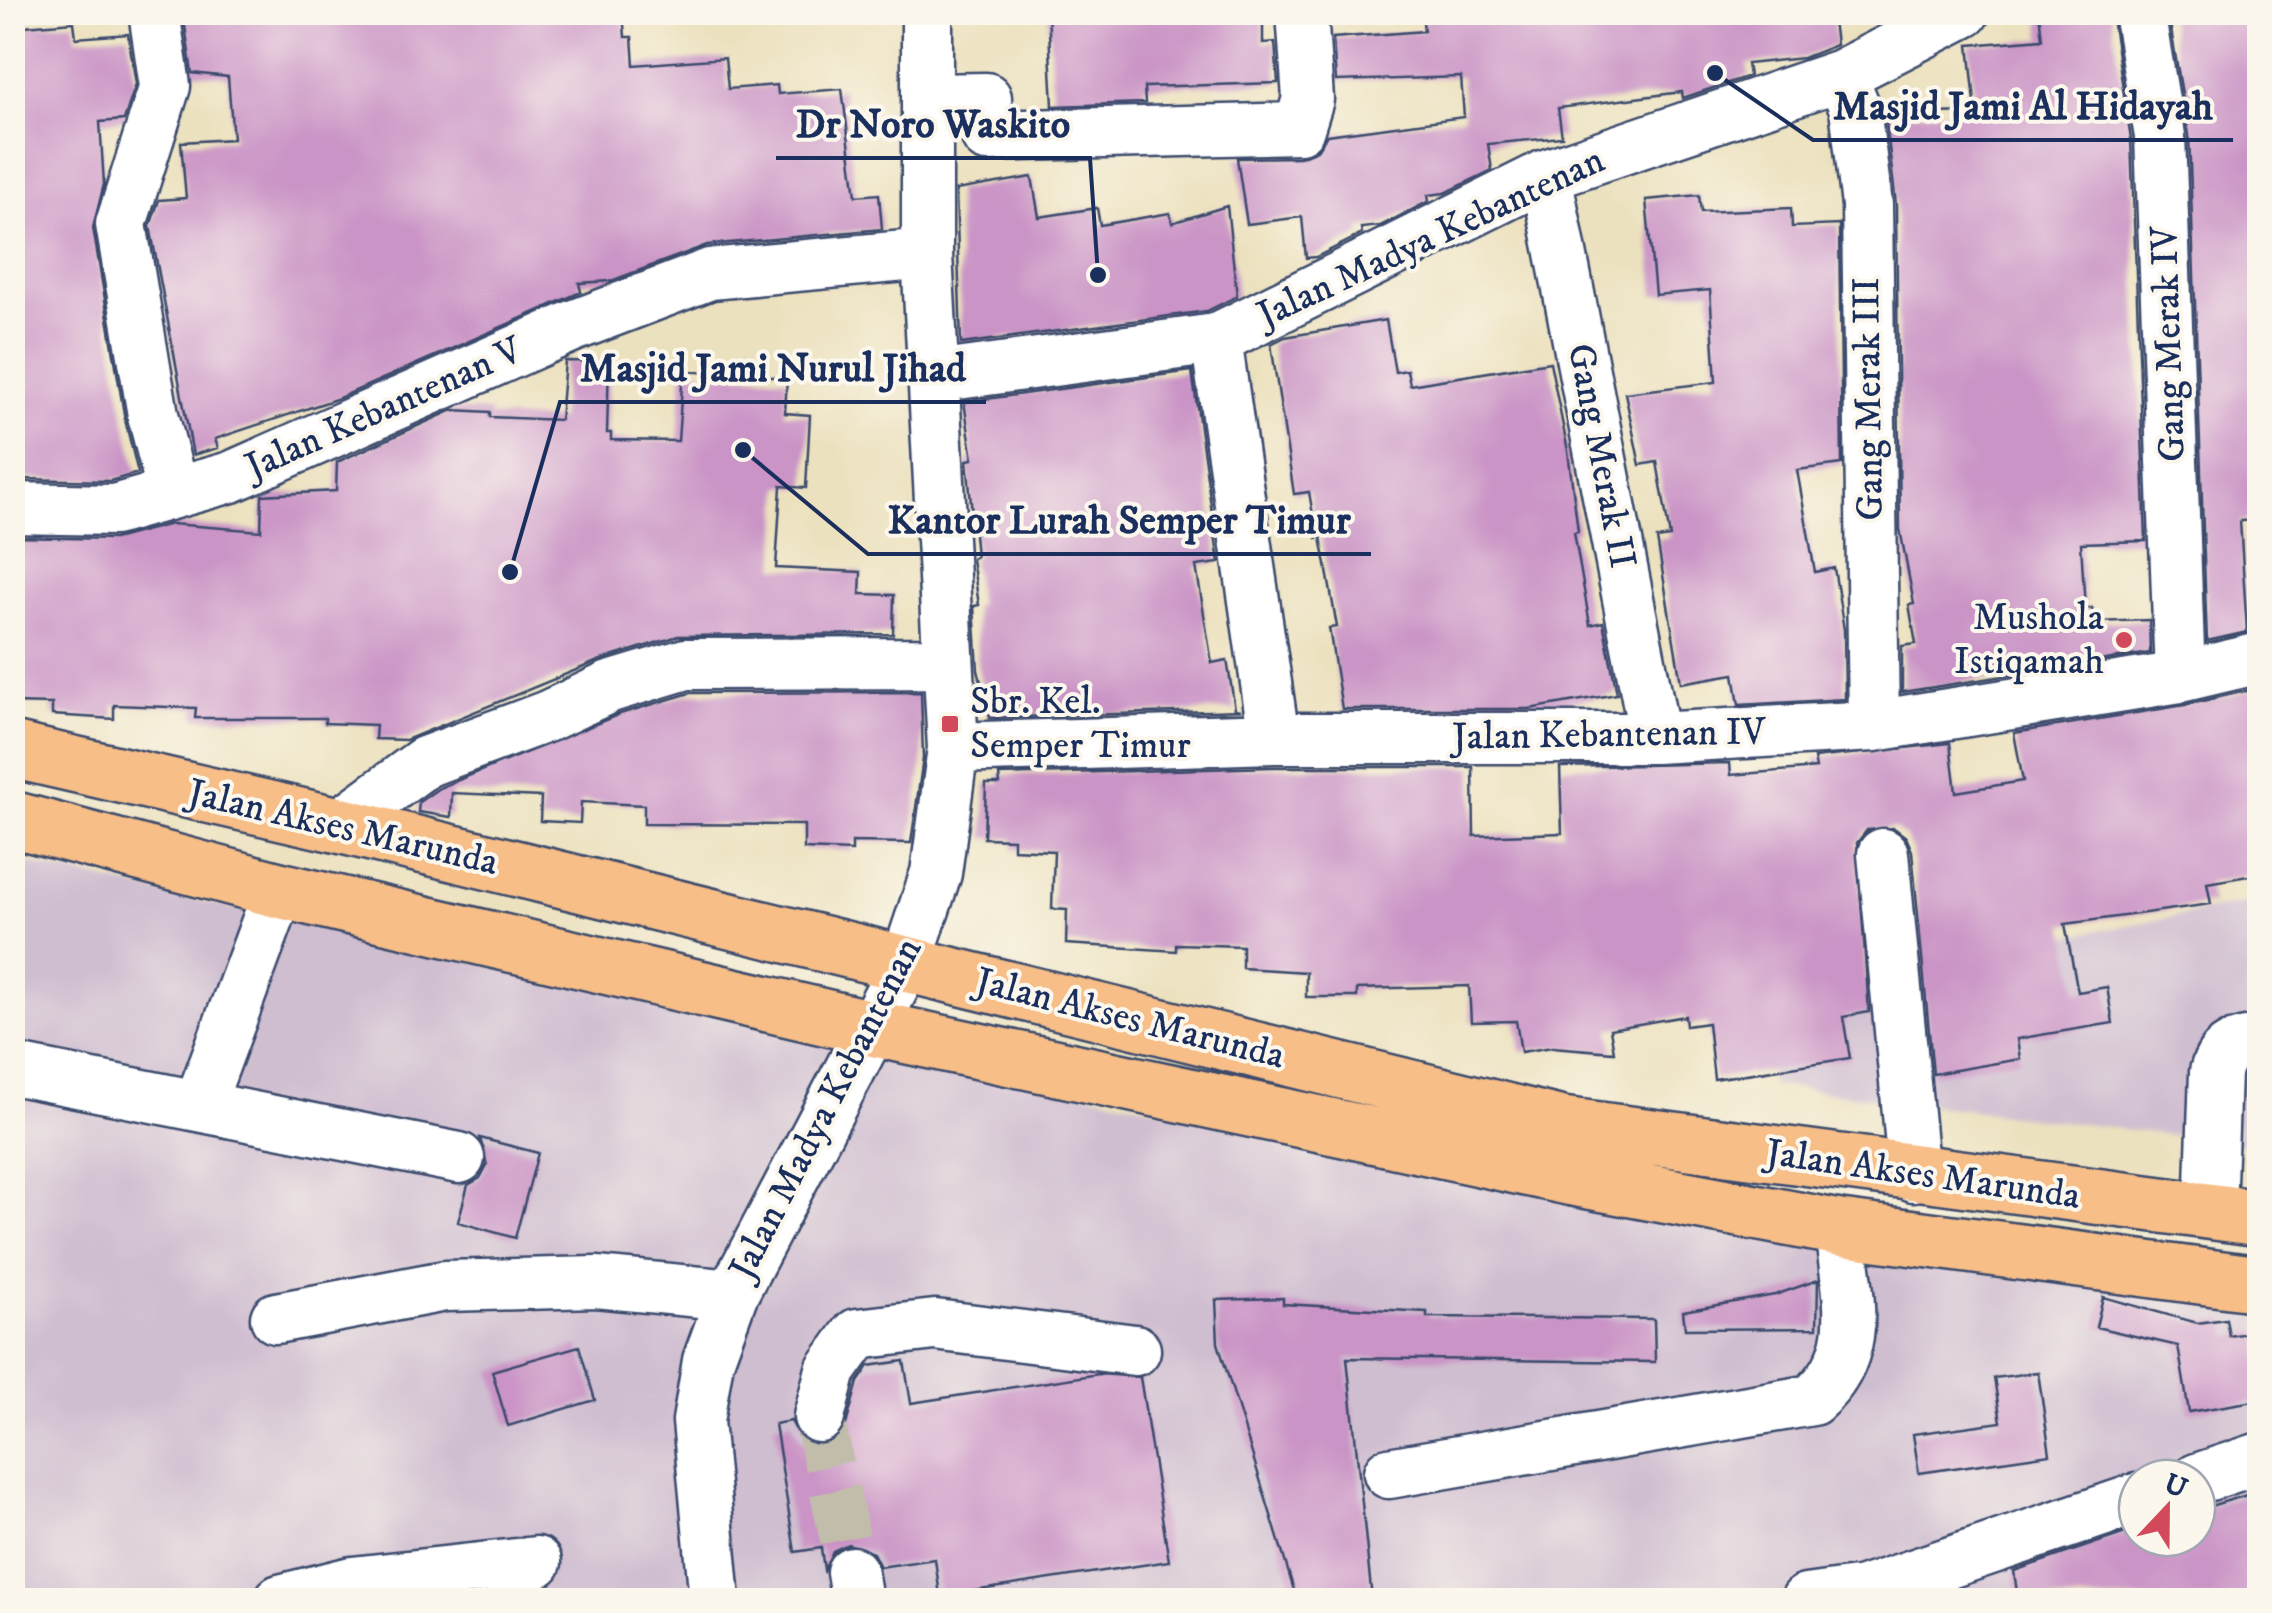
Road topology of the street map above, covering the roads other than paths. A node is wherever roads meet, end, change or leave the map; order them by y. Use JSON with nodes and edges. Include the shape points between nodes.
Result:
{"nodes":[{"id":1,"x":154,"y":12,"type":"edge"},
{"id":2,"x":927,"y":12,"type":"edge"},
{"id":3,"x":1302,"y":12,"type":"edge"},
{"id":4,"x":1964,"y":12,"type":"edge"},
{"id":5,"x":2140,"y":12,"type":"edge"},
{"id":6,"x":1841,"y":74,"type":"junction"},
{"id":7,"x":928,"y":100,"type":"junction"},
{"id":8,"x":1546,"y":175,"type":"junction"},
{"id":9,"x":927,"y":254,"type":"junction"},
{"id":10,"x":1216,"y":339,"type":"junction"},
{"id":11,"x":935,"y":377,"type":"junction"},
{"id":12,"x":173,"y":493,"type":"junction"},
{"id":13,"x":12,"y":508,"type":"edge"},
{"id":14,"x":2260,"y":658,"type":"edge"},
{"id":15,"x":948,"y":663,"type":"junction"},
{"id":16,"x":2180,"y":677,"type":"junction"},
{"id":17,"x":1874,"y":726,"type":"junction"},
{"id":18,"x":1274,"y":738,"type":"junction"},
{"id":19,"x":1655,"y":738,"type":"junction"},
{"id":20,"x":953,"y":748,"type":"junction"},
{"id":21,"x":12,"y":750,"type":"edge"},
{"id":22,"x":12,"y":819,"type":"edge"},
{"id":23,"x":339,"y":826,"type":"junction"},
{"id":24,"x":1883,"y":854,"type":"dead end"},
{"id":25,"x":279,"y":890,"type":"junction"},
{"id":26,"x":906,"y":963,"type":"junction"},
{"id":27,"x":871,"y":1028,"type":"junction"},
{"id":28,"x":2260,"y":1041,"type":"edge"},
{"id":29,"x":12,"y":1069,"type":"edge"},
{"id":30,"x":200,"y":1103,"type":"junction"},
{"id":31,"x":459,"y":1158,"type":"dead end"},
{"id":32,"x":1914,"y":1176,"type":"junction"},
{"id":33,"x":2235,"y":1215,"type":"edge"},
{"id":34,"x":1840,"y":1228,"type":"junction"},
{"id":35,"x":2260,"y":1284,"type":"edge"},
{"id":36,"x":732,"y":1295,"type":"junction"},
{"id":37,"x":276,"y":1318,"type":"dead end"},
{"id":38,"x":1135,"y":1350,"type":"dead end"},
{"id":39,"x":819,"y":1417,"type":"tunnel mouth"},
{"id":40,"x":2260,"y":1458,"type":"edge"},
{"id":41,"x":2217,"y":1472,"type":"edge"},
{"id":42,"x":1389,"y":1473,"type":"dead end"},
{"id":43,"x":2117,"y":1506,"type":"edge"},
{"id":44,"x":536,"y":1562,"type":"dead end"},
{"id":45,"x":280,"y":1600,"type":"edge"},
{"id":46,"x":715,"y":1600,"type":"edge"},
{"id":47,"x":1806,"y":1600,"type":"edge"}],
"edges":[{"from":1,"to":12,"type":"street","via":[[165,86],[121,224]]},
{"from":2,"to":7,"type":"street","name":"Jalan Madya Kebantenan"},
{"from":3,"to":7,"type":"street","via":[[1308,100],[1300,128],[987,136],[986,98]]},
{"from":4,"to":6,"type":"street","name":"Jalan Madya Kebantenan"},
{"from":5,"to":16,"type":"street","name":"Gang Merak IV","via":[[2160,136]]},
{"from":6,"to":8,"type":"street","name":"Jalan Madya Kebantenan"},
{"from":6,"to":17,"type":"street","name":"Gang Merak III","via":[[1855,108],[1866,205]]},
{"from":7,"to":9,"type":"street","name":"Jalan Madya Kebantenan"},
{"from":8,"to":10,"type":"street","name":"Jalan Madya Kebantenan"},
{"from":8,"to":19,"type":"street","name":"Gang Merak II"},
{"from":9,"to":11,"type":"street","name":"Jalan Madya Kebantenan"},
{"from":9,"to":12,"type":"street","name":"Jalan Kebantenan V","via":[[710,274],[573,326],[231,477]]},
{"from":10,"to":11,"type":"street","name":"Jalan Madya Kebantenan"},
{"from":10,"to":18,"type":"street"},
{"from":11,"to":15,"type":"street","name":"Jalan Madya Kebantenan"},
{"from":12,"to":13,"type":"street","name":"Jalan Kebantenan V","via":[[114,510]]},
{"from":14,"to":16,"type":"street","name":"Jalan Kebantenan IV"},
{"from":15,"to":20,"type":"street","name":"Jalan Madya Kebantenan"},
{"from":15,"to":23,"type":"street","via":[[686,664],[610,687],[424,762]]},
{"from":16,"to":17,"type":"street","name":"Jalan Kebantenan IV"},
{"from":17,"to":19,"type":"street","name":"Jalan Kebantenan IV"},
{"from":18,"to":19,"type":"street","name":"Jalan Kebantenan IV"},
{"from":18,"to":20,"type":"street","name":"Jalan Kebantenan IV"},
{"from":20,"to":26,"type":"street","name":"Jalan Madya Kebantenan","via":[[936,873]]},
{"from":21,"to":23,"type":"main road","name":"Jalan Akses Marunda"},
{"from":22,"to":25,"type":"main road","name":"Jalan Akses Marunda"},
{"from":23,"to":26,"type":"main road","name":"Jalan Akses Marunda"},
{"from":24,"to":32,"type":"street"},
{"from":25,"to":27,"type":"main road","name":"Jalan Akses Marunda"},
{"from":25,"to":30,"type":"street"},
{"from":26,"to":27,"type":"street","name":"Jalan Madya Kebantenan"},
{"from":26,"to":32,"type":"main road","name":"Jalan Akses Marunda","via":[[1562,1125]]},
{"from":27,"to":34,"type":"main road","name":"Jalan Akses Marunda","via":[[1573,1178]]},
{"from":27,"to":36,"type":"street","name":"Jalan Madya Kebantenan"},
{"from":28,"to":33,"type":"street","via":[[2236,1044],[2220,1055],[2214,1072]]},
{"from":29,"to":30,"type":"street"},
{"from":30,"to":31,"type":"street"},
{"from":32,"to":33,"type":"main road","name":"Jalan Akses Marunda"},
{"from":34,"to":35,"type":"main road","name":"Jalan Akses Marunda"},
{"from":34,"to":42,"type":"street","via":[[1851,1340],[1840,1370],[1812,1400]]},
{"from":36,"to":37,"type":"street","via":[[596,1282],[445,1286]]},
{"from":36,"to":46,"type":"street","name":"Jalan Madya Kebantenan","via":[[708,1361],[698,1421]]},
{"from":38,"to":39,"type":"street","via":[[935,1324],[857,1334],[831,1370]]},
{"from":40,"to":41,"type":"street"},
{"from":43,"to":47,"type":"street","via":[[1863,1592]]},
{"from":44,"to":45,"type":"street","via":[[352,1582]]}]}
